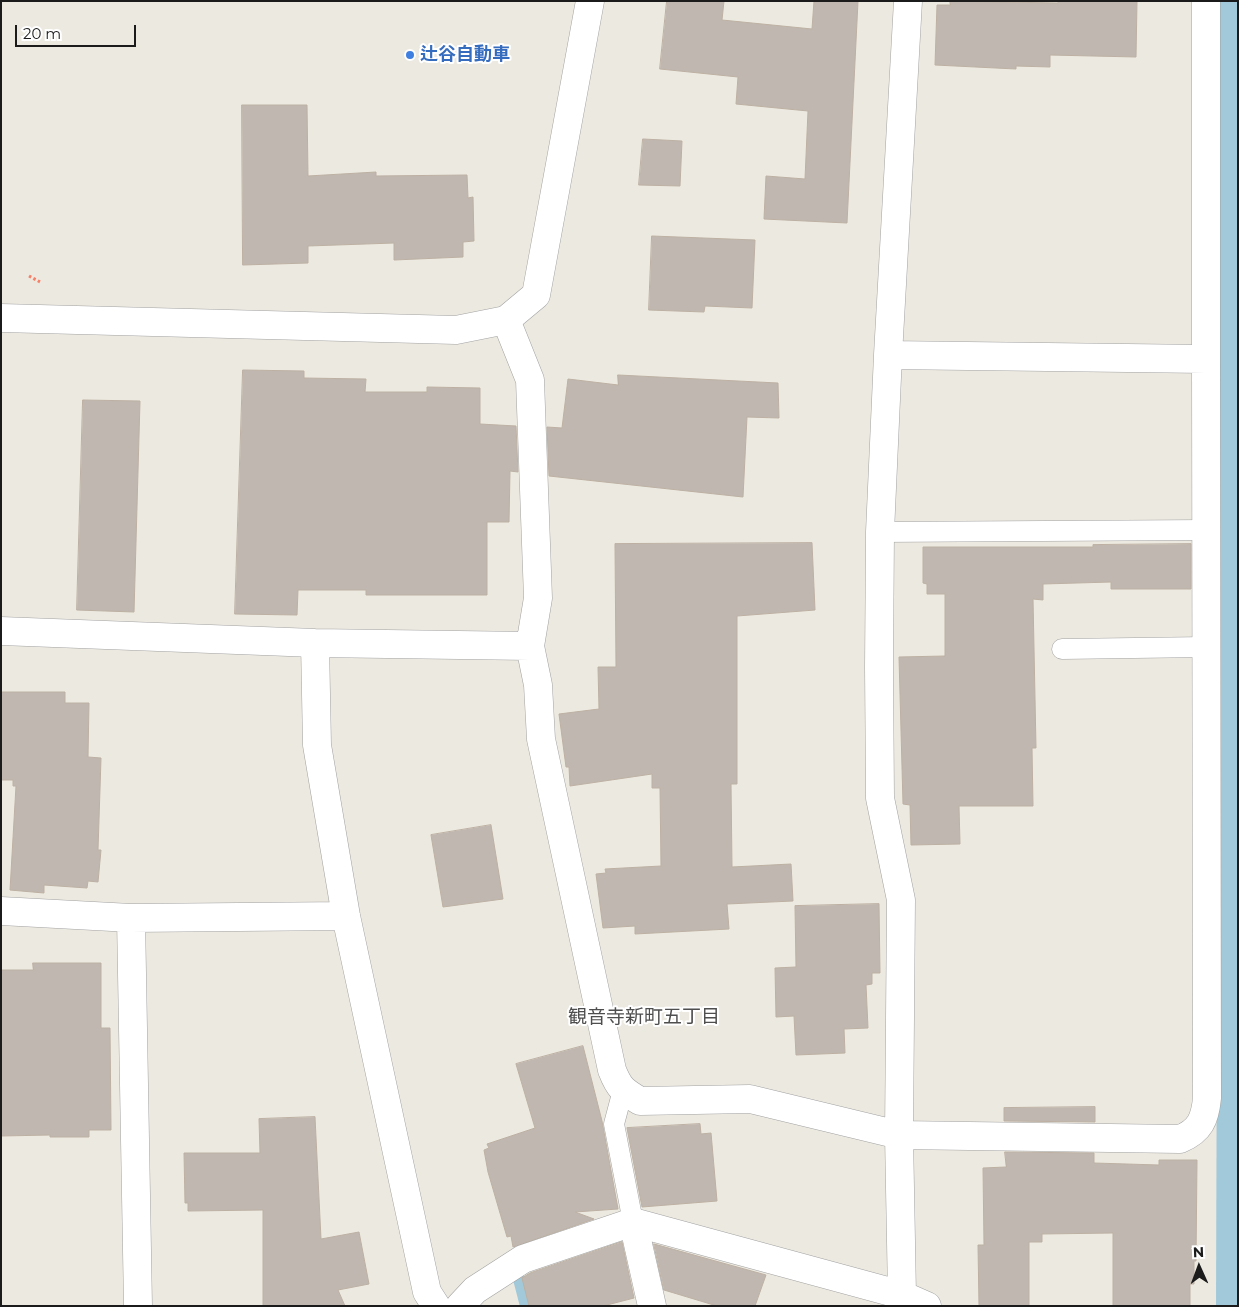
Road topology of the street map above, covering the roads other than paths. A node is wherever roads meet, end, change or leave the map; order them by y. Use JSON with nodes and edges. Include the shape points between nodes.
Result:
{"nodes":[{"id":1,"x":590,"y":1,"type":"edge"},
{"id":2,"x":908,"y":1,"type":"edge"},
{"id":3,"x":1206,"y":1,"type":"edge"},
{"id":4,"x":1,"y":318,"type":"edge"},
{"id":5,"x":506,"y":320,"type":"junction"},
{"id":6,"x":888,"y":355,"type":"junction"},
{"id":7,"x":1206,"y":359,"type":"junction"},
{"id":8,"x":1206,"y":530,"type":"junction"},
{"id":9,"x":880,"y":532,"type":"junction"},
{"id":10,"x":1,"y":631,"type":"edge"},
{"id":11,"x":314,"y":643,"type":"junction"},
{"id":12,"x":530,"y":646,"type":"junction"},
{"id":13,"x":1206,"y":647,"type":"junction"},
{"id":14,"x":1062,"y":649,"type":"dead end"},
{"id":15,"x":1,"y":911,"type":"edge"},
{"id":16,"x":346,"y":916,"type":"junction"},
{"id":17,"x":131,"y":918,"type":"junction"},
{"id":18,"x":623,"y":1090,"type":"junction"},
{"id":19,"x":899,"y":1135,"type":"junction"},
{"id":20,"x":633,"y":1222,"type":"junction"},
{"id":21,"x":902,"y":1295,"type":"junction"},
{"id":22,"x":138,"y":1306,"type":"edge"},
{"id":23,"x":436,"y":1306,"type":"edge"},
{"id":24,"x":460,"y":1306,"type":"edge"},
{"id":25,"x":652,"y":1306,"type":"edge"},
{"id":26,"x":927,"y":1306,"type":"edge"}],
"edges":[{"from":1,"to":5,"type":"street","via":[[536,295]]},
{"from":2,"to":6,"type":"street"},
{"from":3,"to":7,"type":"street"},
{"from":4,"to":5,"type":"street","via":[[456,330]]},
{"from":5,"to":12,"type":"street","via":[[530,380],[538,598]]},
{"from":6,"to":7,"type":"street"},
{"from":6,"to":9,"type":"street"},
{"from":7,"to":8,"type":"street"},
{"from":8,"to":9,"type":"lane"},
{"from":8,"to":13,"type":"street"},
{"from":9,"to":19,"type":"street","via":[[880,798],[901,900]]},
{"from":10,"to":11,"type":"street"},
{"from":11,"to":12,"type":"street"},
{"from":11,"to":16,"type":"street","via":[[317,745]]},
{"from":12,"to":18,"type":"street","via":[[538,685],[541,739],[612,1070]]},
{"from":13,"to":14,"type":"lane"},
{"from":13,"to":19,"type":"street","via":[[1207,1098],[1206,1115],[1200,1126],[1186,1137],[1167,1140]]},
{"from":15,"to":17,"type":"street"},
{"from":16,"to":17,"type":"street"},
{"from":16,"to":23,"type":"street","via":[[427,1292]]},
{"from":17,"to":22,"type":"street"},
{"from":18,"to":19,"type":"street","via":[[647,1101],[750,1099]]},
{"from":18,"to":20,"type":"lane","via":[[614,1124]]},
{"from":19,"to":21,"type":"street"},
{"from":20,"to":21,"type":"street"},
{"from":20,"to":24,"type":"street","via":[[523,1259],[475,1290]]},
{"from":20,"to":25,"type":"street"},
{"from":21,"to":26,"type":"street"}]}
